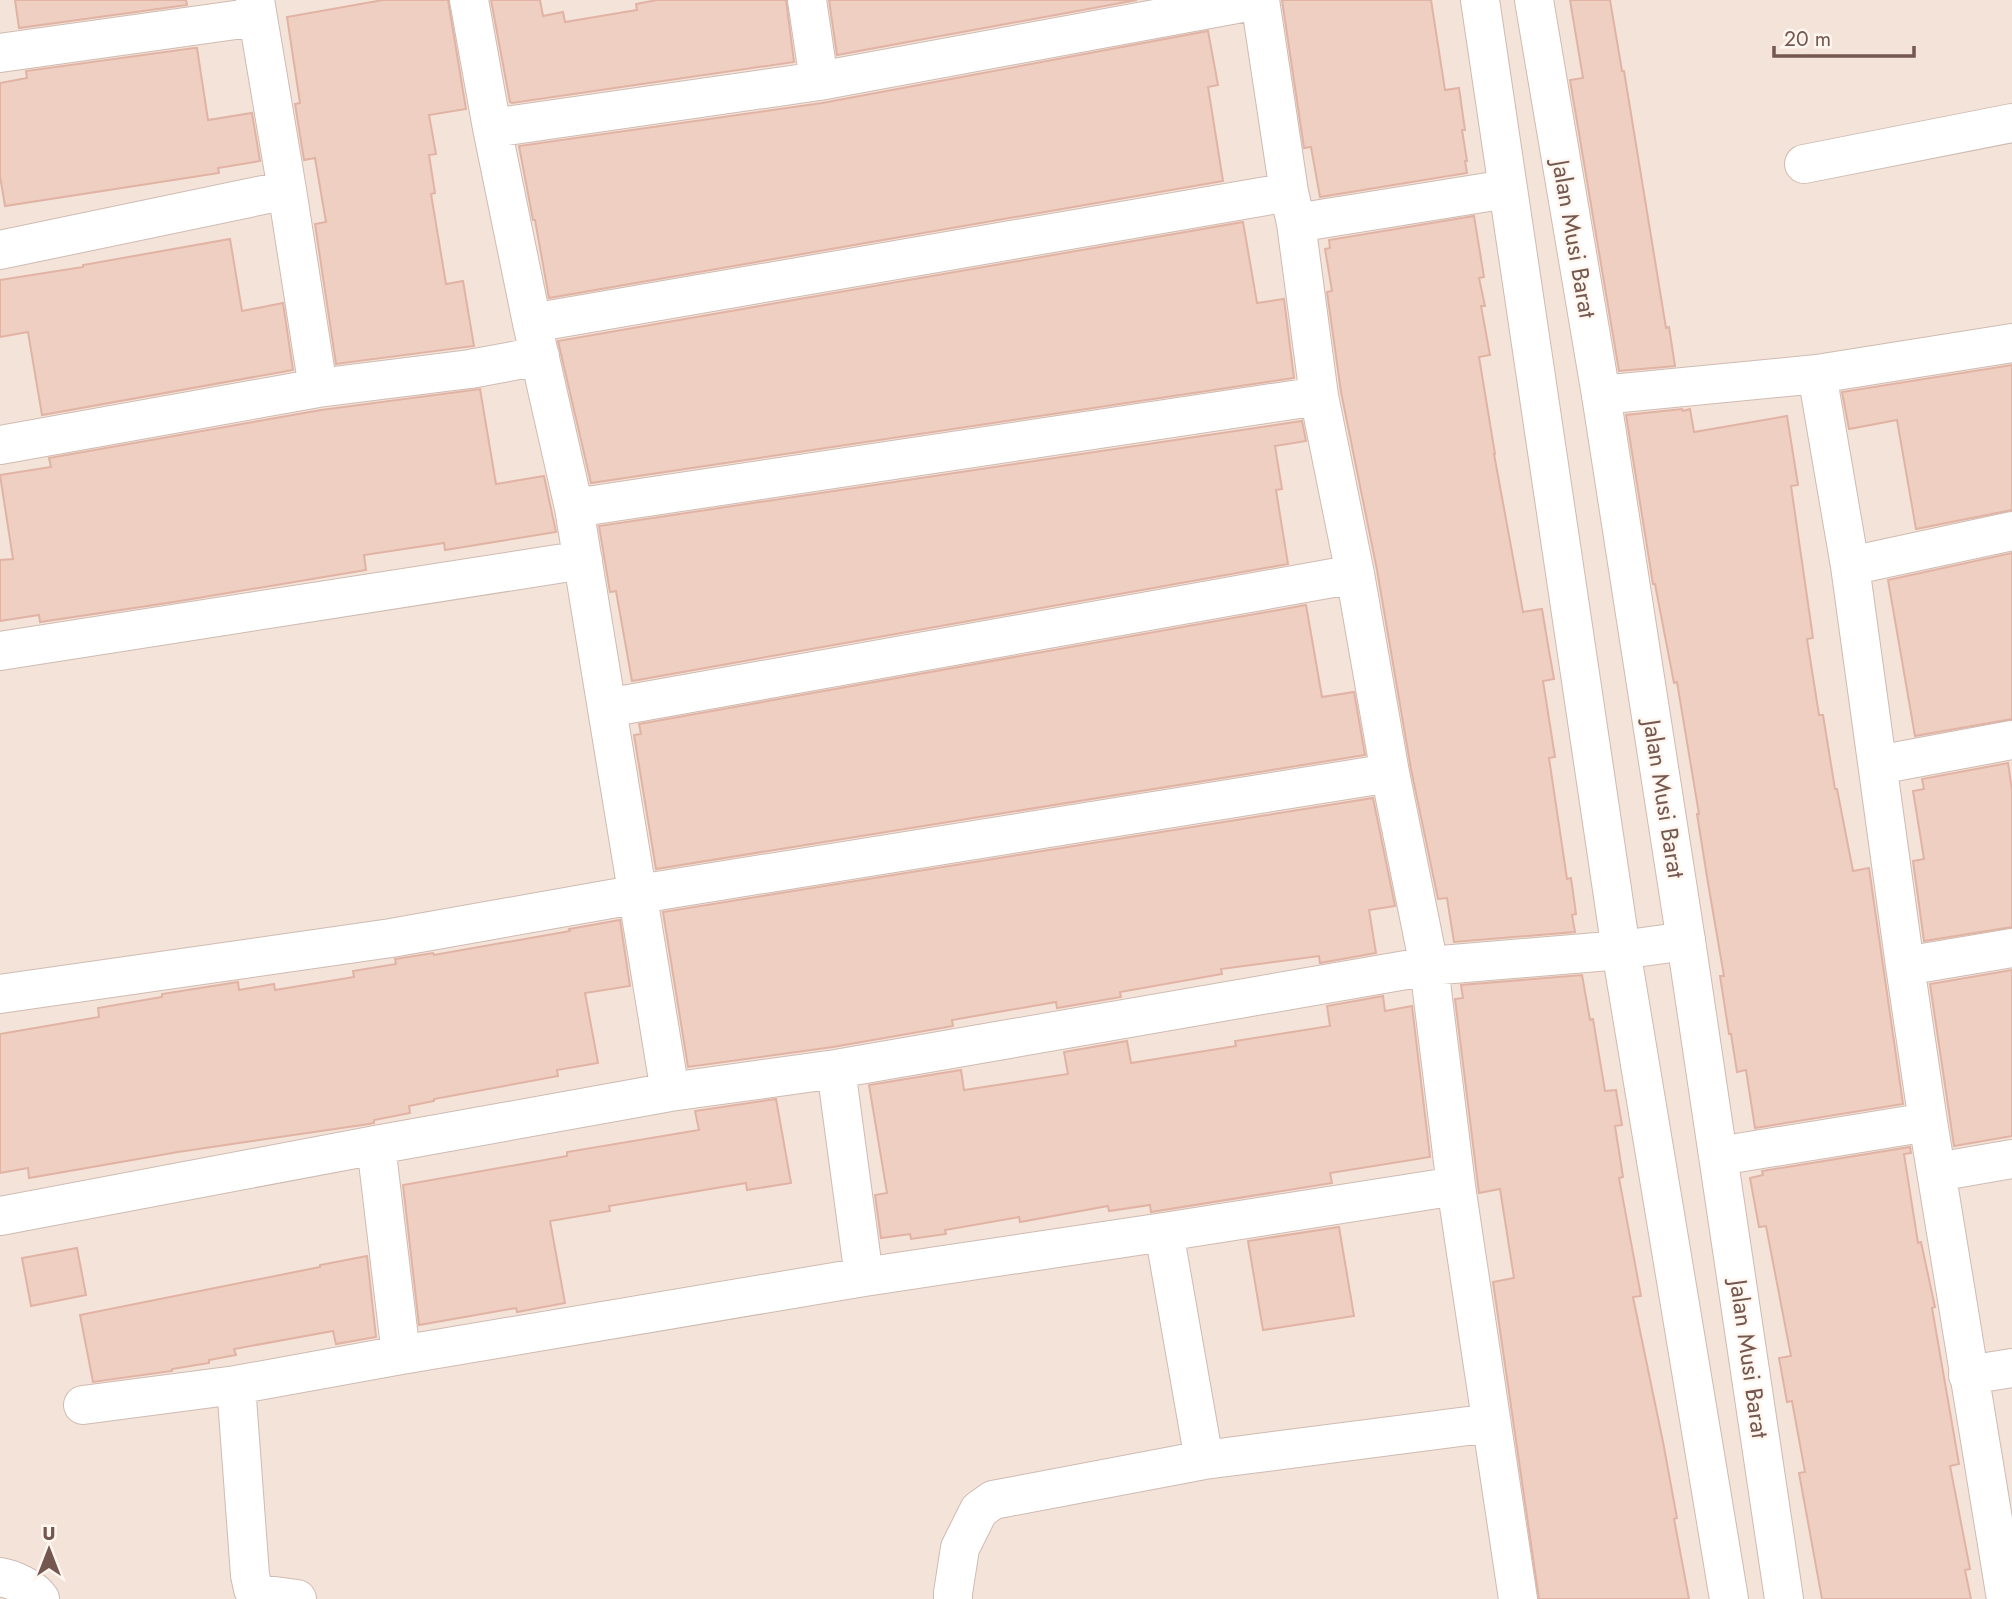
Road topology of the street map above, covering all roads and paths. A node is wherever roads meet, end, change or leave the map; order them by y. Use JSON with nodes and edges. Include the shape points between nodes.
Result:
{"nodes":[{"id":1,"x":469,"y":0,"type":"edge"},
{"id":2,"x":807,"y":0,"type":"edge"},
{"id":3,"x":1259,"y":0,"type":"edge"},
{"id":4,"x":1480,"y":0,"type":"edge"},
{"id":5,"x":1534,"y":0,"type":"edge"},
{"id":6,"x":256,"y":9,"type":"edge"},
{"id":7,"x":0,"y":53,"type":"edge"},
{"id":8,"x":818,"y":81,"type":"junction"},
{"id":9,"x":2012,"y":123,"type":"edge"},
{"id":10,"x":492,"y":128,"type":"junction"},
{"id":11,"x":1804,"y":164,"type":"dead end"},
{"id":12,"x":1564,"y":179,"type":"junction"},
{"id":13,"x":1507,"y":189,"type":"junction"},
{"id":14,"x":288,"y":190,"type":"junction"},
{"id":15,"x":1293,"y":207,"type":"junction"},
{"id":16,"x":0,"y":250,"type":"edge"},
{"id":17,"x":536,"y":339,"type":"junction"},
{"id":18,"x":2012,"y":343,"type":"edge"},
{"id":19,"x":1817,"y":374,"type":"junction"},
{"id":20,"x":318,"y":388,"type":"junction"},
{"id":21,"x":1601,"y":395,"type":"junction"},
{"id":22,"x":1319,"y":396,"type":"junction"},
{"id":23,"x":0,"y":445,"type":"edge"},
{"id":24,"x":574,"y":508,"type":"junction"},
{"id":25,"x":2012,"y":531,"type":"edge"},
{"id":26,"x":583,"y":561,"type":"junction"},
{"id":27,"x":1850,"y":566,"type":"junction"},
{"id":28,"x":1355,"y":574,"type":"junction"},
{"id":29,"x":0,"y":651,"type":"edge"},
{"id":30,"x":607,"y":708,"type":"junction"},
{"id":31,"x":2012,"y":740,"type":"edge"},
{"id":32,"x":1878,"y":765,"type":"junction"},
{"id":33,"x":1390,"y":774,"type":"junction"},
{"id":34,"x":639,"y":894,"type":"junction"},
{"id":35,"x":1686,"y":941,"type":"junction"},
{"id":36,"x":2012,"y":948,"type":"edge"},
{"id":37,"x":1621,"y":950,"type":"junction"},
{"id":38,"x":1429,"y":966,"type":"junction"},
{"id":39,"x":1905,"y":966,"type":"junction"},
{"id":40,"x":0,"y":994,"type":"edge"},
{"id":41,"x":836,"y":1069,"type":"junction"},
{"id":42,"x":670,"y":1092,"type":"junction"},
{"id":43,"x":1928,"y":1122,"type":"junction"},
{"id":44,"x":376,"y":1144,"type":"junction"},
{"id":45,"x":1719,"y":1156,"type":"junction"},
{"id":46,"x":2012,"y":1159,"type":"edge"},
{"id":47,"x":1937,"y":1172,"type":"junction"},
{"id":48,"x":1456,"y":1186,"type":"junction"},
{"id":49,"x":0,"y":1216,"type":"edge"},
{"id":50,"x":1164,"y":1232,"type":"junction"},
{"id":51,"x":863,"y":1277,"type":"junction"},
{"id":52,"x":401,"y":1355,"type":"junction"},
{"id":53,"x":2012,"y":1368,"type":"edge"},
{"id":54,"x":1968,"y":1375,"type":"junction"},
{"id":55,"x":236,"y":1385,"type":"junction"},
{"id":56,"x":83,"y":1405,"type":"dead end"},
{"id":57,"x":1491,"y":1423,"type":"junction"},
{"id":58,"x":1204,"y":1460,"type":"junction"},
{"id":59,"x":0,"y":1577,"type":"edge"},
{"id":60,"x":2007,"y":1593,"type":"edge"},
{"id":61,"x":40,"y":1599,"type":"edge"},
{"id":62,"x":297,"y":1599,"type":"edge"},
{"id":63,"x":954,"y":1599,"type":"edge"},
{"id":64,"x":1518,"y":1599,"type":"edge"},
{"id":65,"x":1729,"y":1599,"type":"edge"},
{"id":66,"x":1784,"y":1599,"type":"edge"}],
"edges":[{"from":1,"to":10,"type":"street"},
{"from":2,"to":8,"type":"street"},
{"from":3,"to":8,"type":"street"},
{"from":3,"to":15,"type":"street"},
{"from":4,"to":13,"type":"street"},
{"from":5,"to":12,"type":"street","name":"Jalan Musi Barat"},
{"from":6,"to":7,"type":"street"},
{"from":6,"to":14,"type":"street"},
{"from":8,"to":10,"type":"street"},
{"from":9,"to":11,"type":"street"},
{"from":10,"to":17,"type":"street"},
{"from":12,"to":13,"type":"street"},
{"from":12,"to":21,"type":"street","name":"Jalan Musi Barat"},
{"from":13,"to":15,"type":"street"},
{"from":13,"to":37,"type":"street"},
{"from":14,"to":16,"type":"street"},
{"from":14,"to":20,"type":"street"},
{"from":15,"to":17,"type":"street"},
{"from":15,"to":22,"type":"street"},
{"from":17,"to":20,"type":"street","via":[[470,369]]},
{"from":17,"to":24,"type":"street"},
{"from":18,"to":19,"type":"street"},
{"from":19,"to":21,"type":"street"},
{"from":19,"to":27,"type":"street"},
{"from":20,"to":23,"type":"street"},
{"from":21,"to":35,"type":"street","name":"Jalan Musi Barat"},
{"from":22,"to":24,"type":"street"},
{"from":22,"to":28,"type":"street"},
{"from":24,"to":26,"type":"street"},
{"from":25,"to":27,"type":"street"},
{"from":26,"to":29,"type":"street"},
{"from":26,"to":30,"type":"street"},
{"from":27,"to":32,"type":"street"},
{"from":28,"to":30,"type":"street"},
{"from":28,"to":33,"type":"street"},
{"from":30,"to":34,"type":"street"},
{"from":31,"to":32,"type":"street"},
{"from":32,"to":39,"type":"street"},
{"from":33,"to":34,"type":"street"},
{"from":33,"to":38,"type":"street"},
{"from":34,"to":40,"type":"street","via":[[391,938]]},
{"from":34,"to":42,"type":"street"},
{"from":35,"to":37,"type":"street"},
{"from":35,"to":45,"type":"street","name":"Jalan Musi Barat"},
{"from":36,"to":39,"type":"street"},
{"from":37,"to":38,"type":"street"},
{"from":37,"to":65,"type":"street"},
{"from":38,"to":41,"type":"street"},
{"from":38,"to":48,"type":"street"},
{"from":39,"to":43,"type":"street"},
{"from":41,"to":42,"type":"street"},
{"from":41,"to":51,"type":"street"},
{"from":42,"to":44,"type":"street"},
{"from":43,"to":45,"type":"street"},
{"from":43,"to":47,"type":"street"},
{"from":44,"to":49,"type":"street"},
{"from":44,"to":52,"type":"street"},
{"from":45,"to":66,"type":"street","name":"Jalan Musi Barat"},
{"from":46,"to":47,"type":"street"},
{"from":47,"to":54,"type":"street"},
{"from":48,"to":50,"type":"street"},
{"from":48,"to":57,"type":"street"},
{"from":50,"to":51,"type":"street"},
{"from":50,"to":58,"type":"street"},
{"from":51,"to":52,"type":"street"},
{"from":52,"to":55,"type":"street"},
{"from":53,"to":54,"type":"street"},
{"from":54,"to":60,"type":"street"},
{"from":55,"to":56,"type":"street"},
{"from":55,"to":62,"type":"street","via":[[253,1589]]},
{"from":57,"to":58,"type":"street"},
{"from":57,"to":64,"type":"street"},
{"from":58,"to":63,"type":"street","via":[[993,1500],[979,1510],[960,1548]]},
{"from":59,"to":61,"type":"street"}]}
